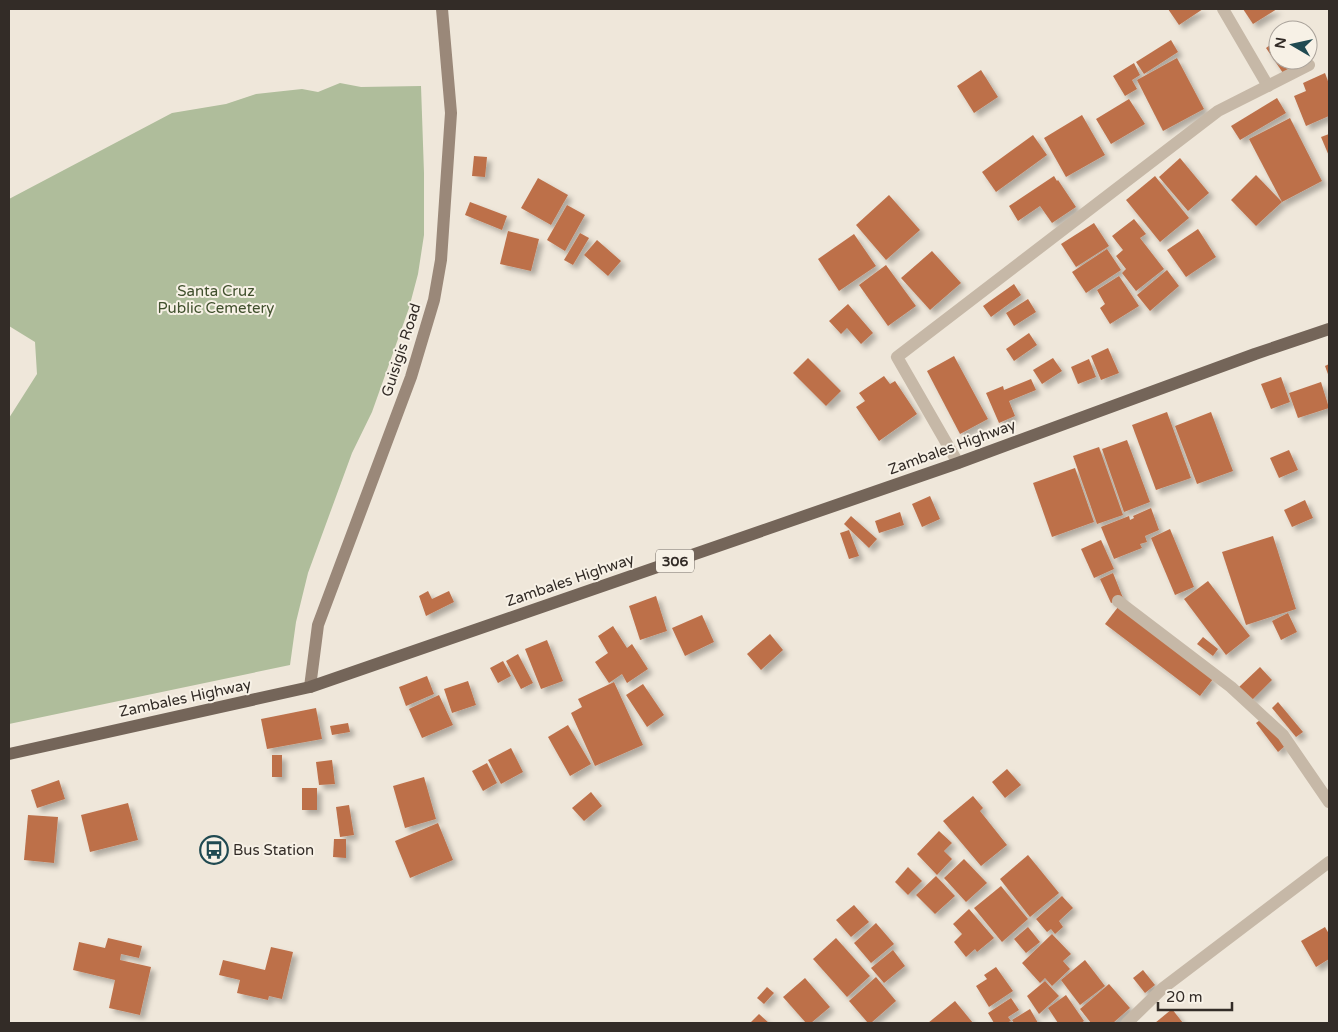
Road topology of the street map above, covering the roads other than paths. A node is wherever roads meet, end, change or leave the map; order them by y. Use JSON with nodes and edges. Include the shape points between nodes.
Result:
{"nodes":[{"id":1,"x":442,"y":9,"type":"edge"},
{"id":2,"x":1223,"y":9,"type":"edge"},
{"id":3,"x":1299,"y":70,"type":"edge"},
{"id":4,"x":1268,"y":86,"type":"junction"},
{"id":5,"x":1329,"y":329,"type":"edge"},
{"id":6,"x":958,"y":462,"type":"junction"},
{"id":7,"x":1118,"y":601,"type":"dead end"},
{"id":8,"x":310,"y":687,"type":"junction"},
{"id":9,"x":9,"y":754,"type":"edge"},
{"id":10,"x":1329,"y":802,"type":"edge"},
{"id":11,"x":1329,"y":862,"type":"edge"},
{"id":12,"x":1127,"y":1023,"type":"edge"}],
"edges":[{"from":1,"to":8,"type":"main road","name":"Guisigis Road","via":[[451,113],[442,260],[408,386],[318,625]]},
{"from":2,"to":4,"type":"street"},
{"from":3,"to":4,"type":"street"},
{"from":4,"to":6,"type":"street","via":[[1218,111],[898,357]]},
{"from":5,"to":6,"type":"main road","name":"Zambales Highway","number":"306"},
{"from":6,"to":8,"type":"main road","name":"Zambales Highway","number":"306"},
{"from":7,"to":10,"type":"street","via":[[1231,687],[1283,734]]},
{"from":8,"to":9,"type":"main road","name":"Zambales Highway","number":"306"},
{"from":11,"to":12,"type":"street","via":[[1163,988]]}]}
